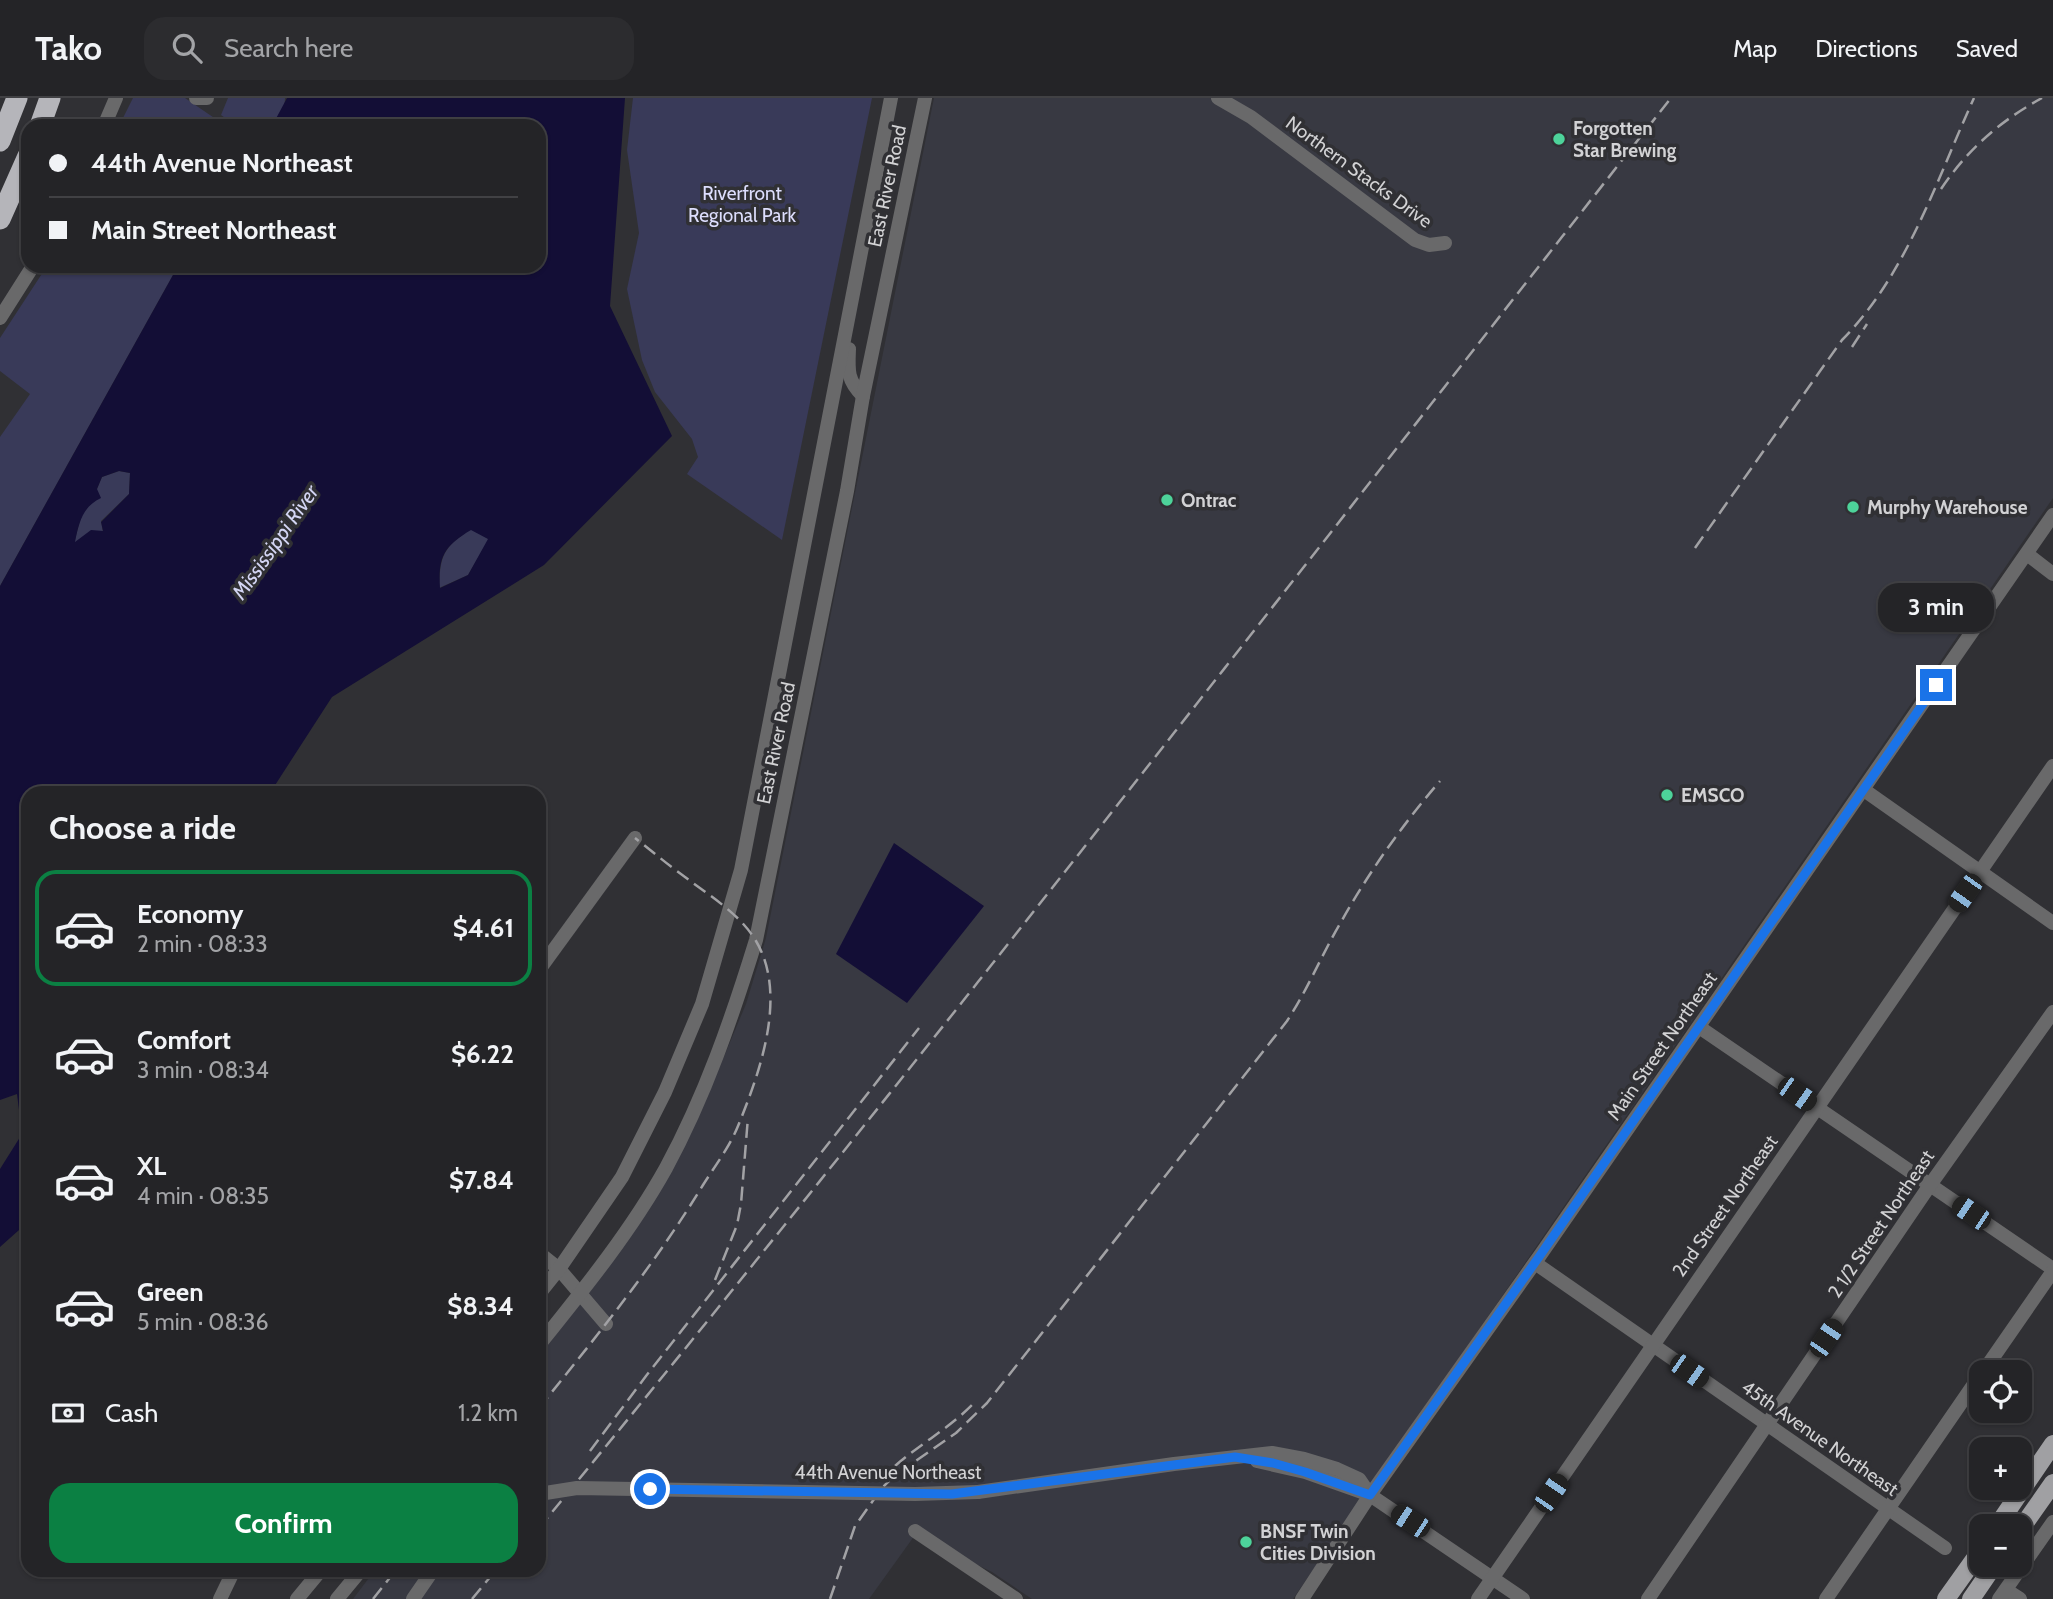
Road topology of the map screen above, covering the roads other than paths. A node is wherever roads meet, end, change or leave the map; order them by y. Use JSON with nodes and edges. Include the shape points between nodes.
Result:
{"nodes":[{"id":1,"x":17,"y":98,"type":"edge"},
{"id":2,"x":50,"y":98,"type":"edge"},
{"id":3,"x":116,"y":98,"type":"edge"},
{"id":4,"x":196,"y":98,"type":"edge"},
{"id":5,"x":207,"y":98,"type":"edge"},
{"id":6,"x":891,"y":98,"type":"edge"},
{"id":7,"x":925,"y":98,"type":"edge"},
{"id":8,"x":1218,"y":98,"type":"edge"},
{"id":9,"x":42,"y":119,"type":"edge"},
{"id":10,"x":107,"y":119,"type":"edge"},
{"id":11,"x":0,"y":141,"type":"edge"},
{"id":12,"x":21,"y":172,"type":"edge"},
{"id":13,"x":0,"y":219,"type":"edge"},
{"id":14,"x":1445,"y":243,"type":"dead end"},
{"id":15,"x":29,"y":273,"type":"edge"},
{"id":16,"x":852,"y":300,"type":"junction"},
{"id":17,"x":0,"y":318,"type":"edge"},
{"id":18,"x":863,"y":396,"type":"junction"},
{"id":19,"x":2053,"y":515,"type":"edge"},
{"id":20,"x":2027,"y":554,"type":"junction"},
{"id":21,"x":2053,"y":574,"type":"edge"},
{"id":22,"x":2053,"y":766,"type":"edge"},
{"id":23,"x":1864,"y":790,"type":"junction"},
{"id":24,"x":635,"y":838,"type":"dead end"},
{"id":25,"x":1980,"y":871,"type":"junction"},
{"id":26,"x":2053,"y":923,"type":"edge"},
{"id":27,"x":546,"y":960,"type":"edge"},
{"id":28,"x":2053,"y":1012,"type":"edge"},
{"id":29,"x":1699,"y":1027,"type":"junction"},
{"id":30,"x":1817,"y":1107,"type":"junction"},
{"id":31,"x":1930,"y":1185,"type":"junction"},
{"id":32,"x":546,"y":1259,"type":"edge"},
{"id":33,"x":1535,"y":1263,"type":"junction"},
{"id":34,"x":559,"y":1269,"type":"junction"},
{"id":35,"x":2053,"y":1270,"type":"edge"},
{"id":36,"x":546,"y":1285,"type":"edge"},
{"id":37,"x":579,"y":1294,"type":"junction"},
{"id":38,"x":606,"y":1324,"type":"dead end"},
{"id":39,"x":546,"y":1336,"type":"edge"},
{"id":40,"x":1652,"y":1345,"type":"junction"},
{"id":41,"x":1991,"y":1360,"type":"edge"},
{"id":42,"x":1969,"y":1392,"type":"edge"},
{"id":43,"x":1767,"y":1425,"type":"junction"},
{"id":44,"x":2053,"y":1444,"type":"edge"},
{"id":45,"x":2053,"y":1483,"type":"edge"},
{"id":46,"x":546,"y":1493,"type":"edge"},
{"id":47,"x":1370,"y":1495,"type":"junction"},
{"id":48,"x":1888,"y":1508,"type":"junction"},
{"id":49,"x":2005,"y":1514,"type":"edge"},
{"id":50,"x":2031,"y":1514,"type":"edge"},
{"id":51,"x":2053,"y":1522,"type":"edge"},
{"id":52,"x":915,"y":1531,"type":"dead end"},
{"id":53,"x":1945,"y":1548,"type":"dead end"},
{"id":54,"x":1969,"y":1567,"type":"edge"},
{"id":55,"x":231,"y":1577,"type":"edge"},
{"id":56,"x":315,"y":1577,"type":"edge"},
{"id":57,"x":355,"y":1577,"type":"edge"},
{"id":58,"x":428,"y":1577,"type":"edge"},
{"id":59,"x":1986,"y":1577,"type":"edge"},
{"id":60,"x":1493,"y":1578,"type":"junction"},
{"id":61,"x":2003,"y":1594,"type":"edge"},
{"id":62,"x":220,"y":1599,"type":"edge"},
{"id":63,"x":298,"y":1599,"type":"edge"},
{"id":64,"x":337,"y":1599,"type":"edge"},
{"id":65,"x":413,"y":1599,"type":"edge"},
{"id":66,"x":1016,"y":1599,"type":"edge"},
{"id":67,"x":1302,"y":1599,"type":"edge"},
{"id":68,"x":1478,"y":1599,"type":"edge"},
{"id":69,"x":1523,"y":1599,"type":"edge"},
{"id":70,"x":1648,"y":1599,"type":"edge"},
{"id":71,"x":1826,"y":1599,"type":"edge"},
{"id":72,"x":1946,"y":1599,"type":"edge"},
{"id":73,"x":1971,"y":1599,"type":"edge"},
{"id":74,"x":2020,"y":1599,"type":"edge"}],
"edges":[{"from":1,"to":11,"type":"highway"},
{"from":2,"to":9,"type":"highway"},
{"from":3,"to":10,"type":"street"},
{"from":4,"to":5,"type":"street"},
{"from":6,"to":16,"type":"street","name":"East River Road"},
{"from":7,"to":18,"type":"street","name":"East River Road"},
{"from":8,"to":14,"type":"street","name":"Northern Stacks Drive","via":[[1251,117],[1415,240]]},
{"from":12,"to":13,"type":"highway"},
{"from":15,"to":17,"type":"street"},
{"from":16,"to":18,"type":"street","via":[[856,320],[848,373]]},
{"from":16,"to":34,"type":"street","name":"East River Road","via":[[741,870],[702,1004],[622,1177]]},
{"from":18,"to":37,"type":"street","name":"East River Road","via":[[848,491],[756,940],[744,978],[705,1088],[665,1169]]},
{"from":19,"to":20,"type":"street","name":"Main Street Northeast"},
{"from":20,"to":21,"type":"street"},
{"from":20,"to":23,"type":"street","name":"Main Street Northeast"},
{"from":22,"to":25,"type":"street","name":"2nd Street Northeast"},
{"from":23,"to":25,"type":"street"},
{"from":23,"to":29,"type":"street","name":"Main Street Northeast"},
{"from":24,"to":27,"type":"street"},
{"from":25,"to":26,"type":"street"},
{"from":25,"to":30,"type":"street","name":"2nd Street Northeast"},
{"from":28,"to":31,"type":"street","name":"2 1/2 Street Northeast"},
{"from":29,"to":30,"type":"street"},
{"from":29,"to":33,"type":"street","name":"Main Street Northeast"},
{"from":30,"to":31,"type":"street"},
{"from":30,"to":40,"type":"street","name":"2nd Street Northeast"},
{"from":31,"to":35,"type":"street"},
{"from":31,"to":43,"type":"street","name":"2 1/2 Street Northeast"},
{"from":32,"to":34,"type":"street"},
{"from":33,"to":40,"type":"street","name":"45th Avenue Northeast"},
{"from":33,"to":47,"type":"street","name":"Main Street Northeast"},
{"from":34,"to":36,"type":"street","name":"East River Road"},
{"from":34,"to":37,"type":"street"},
{"from":35,"to":41,"type":"street"},
{"from":37,"to":38,"type":"street"},
{"from":37,"to":39,"type":"street","name":"East River Road"},
{"from":40,"to":43,"type":"street","name":"45th Avenue Northeast"},
{"from":40,"to":60,"type":"street","name":"2nd Street Northeast"},
{"from":42,"to":48,"type":"street"},
{"from":43,"to":48,"type":"street","name":"45th Avenue Northeast"},
{"from":43,"to":70,"type":"street","name":"2 1/2 Street Northeast"},
{"from":44,"to":49,"type":"main road"},
{"from":45,"to":50,"type":"main road"},
{"from":46,"to":47,"type":"street","name":"44th Avenue Northeast","bridge":true,"via":[[577,1488],[978,1492],[1235,1457],[1305,1472]]},
{"from":47,"to":60,"type":"street","name":"44th Avenue Northeast"},
{"from":47,"to":67,"type":"street","name":"Main Street Northeast"},
{"from":48,"to":53,"type":"street","name":"45th Avenue Northeast"},
{"from":48,"to":71,"type":"street"},
{"from":51,"to":61,"type":"street"},
{"from":52,"to":66,"type":"street"},
{"from":54,"to":72,"type":"main road"},
{"from":55,"to":62,"type":"street"},
{"from":56,"to":63,"type":"street"},
{"from":57,"to":64,"type":"street"},
{"from":58,"to":65,"type":"street"},
{"from":59,"to":73,"type":"main road"},
{"from":60,"to":68,"type":"street","name":"2nd Street Northeast"},
{"from":60,"to":69,"type":"street","name":"44th Avenue Northeast"},
{"from":61,"to":74,"type":"street"}]}
